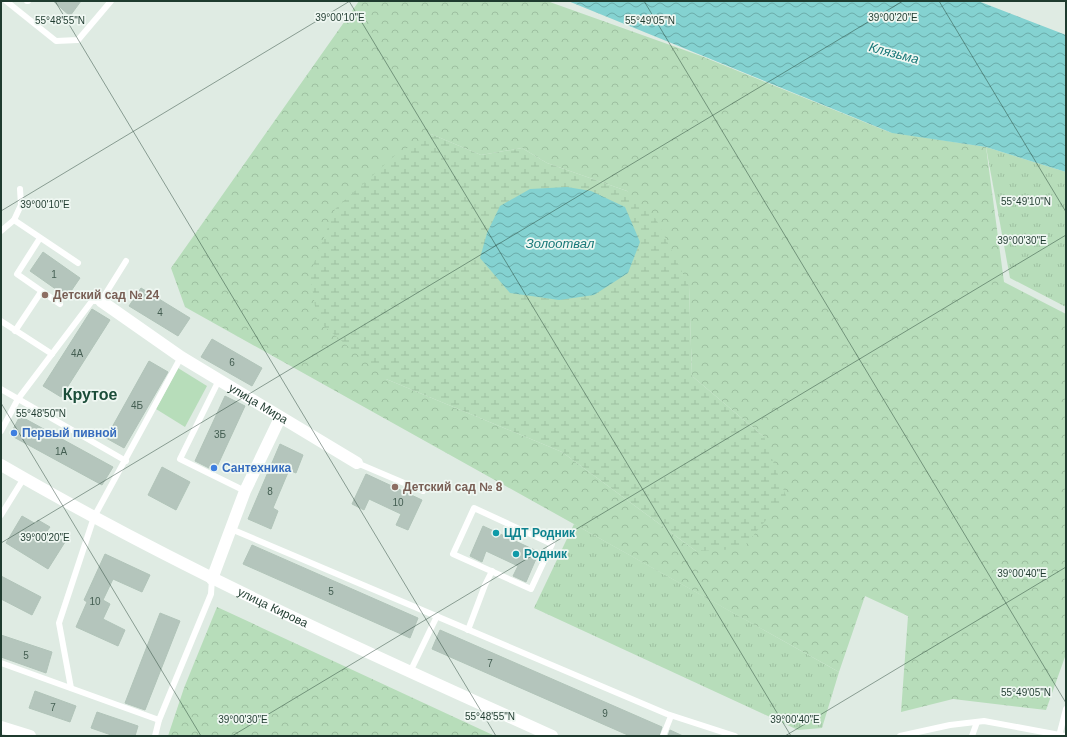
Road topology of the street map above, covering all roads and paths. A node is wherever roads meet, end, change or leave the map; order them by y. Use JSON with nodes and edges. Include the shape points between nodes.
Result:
{"nodes":[{"id":1,"x":6,"y":1,"type":"edge"},
{"id":2,"x":111,"y":1,"type":"edge"},
{"id":3,"x":20,"y":189,"type":"dead end"},
{"id":4,"x":14,"y":220,"type":"junction"},
{"id":5,"x":1,"y":231,"type":"edge"},
{"id":6,"x":40,"y":238,"type":"junction"},
{"id":7,"x":126,"y":261,"type":"dead end"},
{"id":8,"x":78,"y":263,"type":"dead end"},
{"id":9,"x":41,"y":292,"type":"junction"},
{"id":10,"x":101,"y":302,"type":"junction"},
{"id":11,"x":60,"y":304,"type":"dead end"},
{"id":12,"x":1,"y":321,"type":"edge"},
{"id":13,"x":15,"y":331,"type":"junction"},
{"id":14,"x":52,"y":354,"type":"junction"},
{"id":15,"x":181,"y":357,"type":"junction"},
{"id":16,"x":219,"y":380,"type":"junction"},
{"id":17,"x":1,"y":389,"type":"edge"},
{"id":18,"x":18,"y":399,"type":"junction"},
{"id":19,"x":280,"y":418,"type":"junction"},
{"id":20,"x":1,"y":431,"type":"edge"},
{"id":21,"x":126,"y":461,"type":"junction"},
{"id":22,"x":356,"y":463,"type":"joint"},
{"id":23,"x":1,"y":465,"type":"edge"},
{"id":24,"x":24,"y":478,"type":"junction"},
{"id":25,"x":245,"y":491,"type":"junction"},
{"id":26,"x":423,"y":491,"type":"dead end"},
{"id":27,"x":1,"y":515,"type":"edge"},
{"id":28,"x":94,"y":517,"type":"junction"},
{"id":29,"x":230,"y":528,"type":"junction"},
{"id":30,"x":492,"y":571,"type":"junction"},
{"id":31,"x":212,"y":579,"type":"junction"},
{"id":32,"x":437,"y":616,"type":"junction"},
{"id":33,"x":468,"y":630,"type":"junction"},
{"id":34,"x":1,"y":663,"type":"edge"},
{"id":35,"x":410,"y":672,"type":"junction"},
{"id":36,"x":71,"y":688,"type":"junction"},
{"id":37,"x":1066,"y":709,"type":"edge"},
{"id":38,"x":671,"y":716,"type":"junction"},
{"id":39,"x":159,"y":720,"type":"junction"},
{"id":40,"x":977,"y":722,"type":"junction"},
{"id":41,"x":5,"y":730,"type":"edge"},
{"id":42,"x":1061,"y":735,"type":"edge"},
{"id":43,"x":30,"y":736,"type":"edge"},
{"id":44,"x":154,"y":736,"type":"edge"},
{"id":45,"x":551,"y":736,"type":"edge"},
{"id":46,"x":663,"y":736,"type":"edge"},
{"id":47,"x":735,"y":736,"type":"edge"},
{"id":48,"x":900,"y":736,"type":"edge"},
{"id":49,"x":972,"y":736,"type":"edge"}],
"edges":[{"from":1,"to":2,"type":"lane","via":[[56,41],[78,40]]},
{"from":3,"to":4,"type":"lane","via":[[21,205]]},
{"from":4,"to":5,"type":"lane"},
{"from":4,"to":6,"type":"lane"},
{"from":6,"to":8,"type":"lane"},
{"from":6,"to":9,"type":"lane","via":[[17,274]]},
{"from":7,"to":10,"type":"lane"},
{"from":9,"to":11,"type":"lane"},
{"from":9,"to":13,"type":"lane"},
{"from":10,"to":14,"type":"lane","via":[[92,301]]},
{"from":10,"to":15,"type":"street","name":"улица Мира"},
{"from":12,"to":13,"type":"lane"},
{"from":13,"to":14,"type":"lane"},
{"from":14,"to":18,"type":"lane"},
{"from":15,"to":16,"type":"street","name":"улица Мира"},
{"from":15,"to":21,"type":"lane"},
{"from":16,"to":19,"type":"street","name":"улица Мира"},
{"from":16,"to":25,"type":"lane","via":[[180,459]]},
{"from":17,"to":18,"type":"lane"},
{"from":18,"to":20,"type":"lane"},
{"from":18,"to":21,"type":"lane"},
{"from":19,"to":22,"type":"street","name":"улица Мира"},
{"from":19,"to":25,"type":"street"},
{"from":21,"to":28,"type":"lane"},
{"from":22,"to":26,"type":"lane","name":"улица Мира"},
{"from":23,"to":24,"type":"street","name":"улица Кирова"},
{"from":24,"to":27,"type":"lane"},
{"from":24,"to":28,"type":"street","name":"улица Кирова"},
{"from":25,"to":29,"type":"street"},
{"from":28,"to":31,"type":"street","name":"улица Кирова"},
{"from":28,"to":36,"type":"lane","via":[[59,623]]},
{"from":29,"to":31,"type":"street"},
{"from":29,"to":32,"type":"lane"},
{"from":30,"to":30,"type":"lane","via":[[453,554],[474,508],[552,544],[531,589]]},
{"from":30,"to":33,"type":"lane"},
{"from":31,"to":35,"type":"street","name":"улица Кирова"},
{"from":31,"to":39,"type":"lane","via":[[211,594]]},
{"from":32,"to":33,"type":"lane"},
{"from":32,"to":35,"type":"lane"},
{"from":33,"to":38,"type":"lane"},
{"from":34,"to":36,"type":"lane"},
{"from":35,"to":45,"type":"street","name":"улица Кирова"},
{"from":36,"to":39,"type":"lane"},
{"from":37,"to":42,"type":"lane"},
{"from":38,"to":46,"type":"lane"},
{"from":38,"to":47,"type":"lane"},
{"from":39,"to":44,"type":"lane"},
{"from":40,"to":42,"type":"lane","via":[[984,721]]},
{"from":40,"to":48,"type":"lane"},
{"from":40,"to":49,"type":"lane"},
{"from":41,"to":43,"type":"street"}]}
